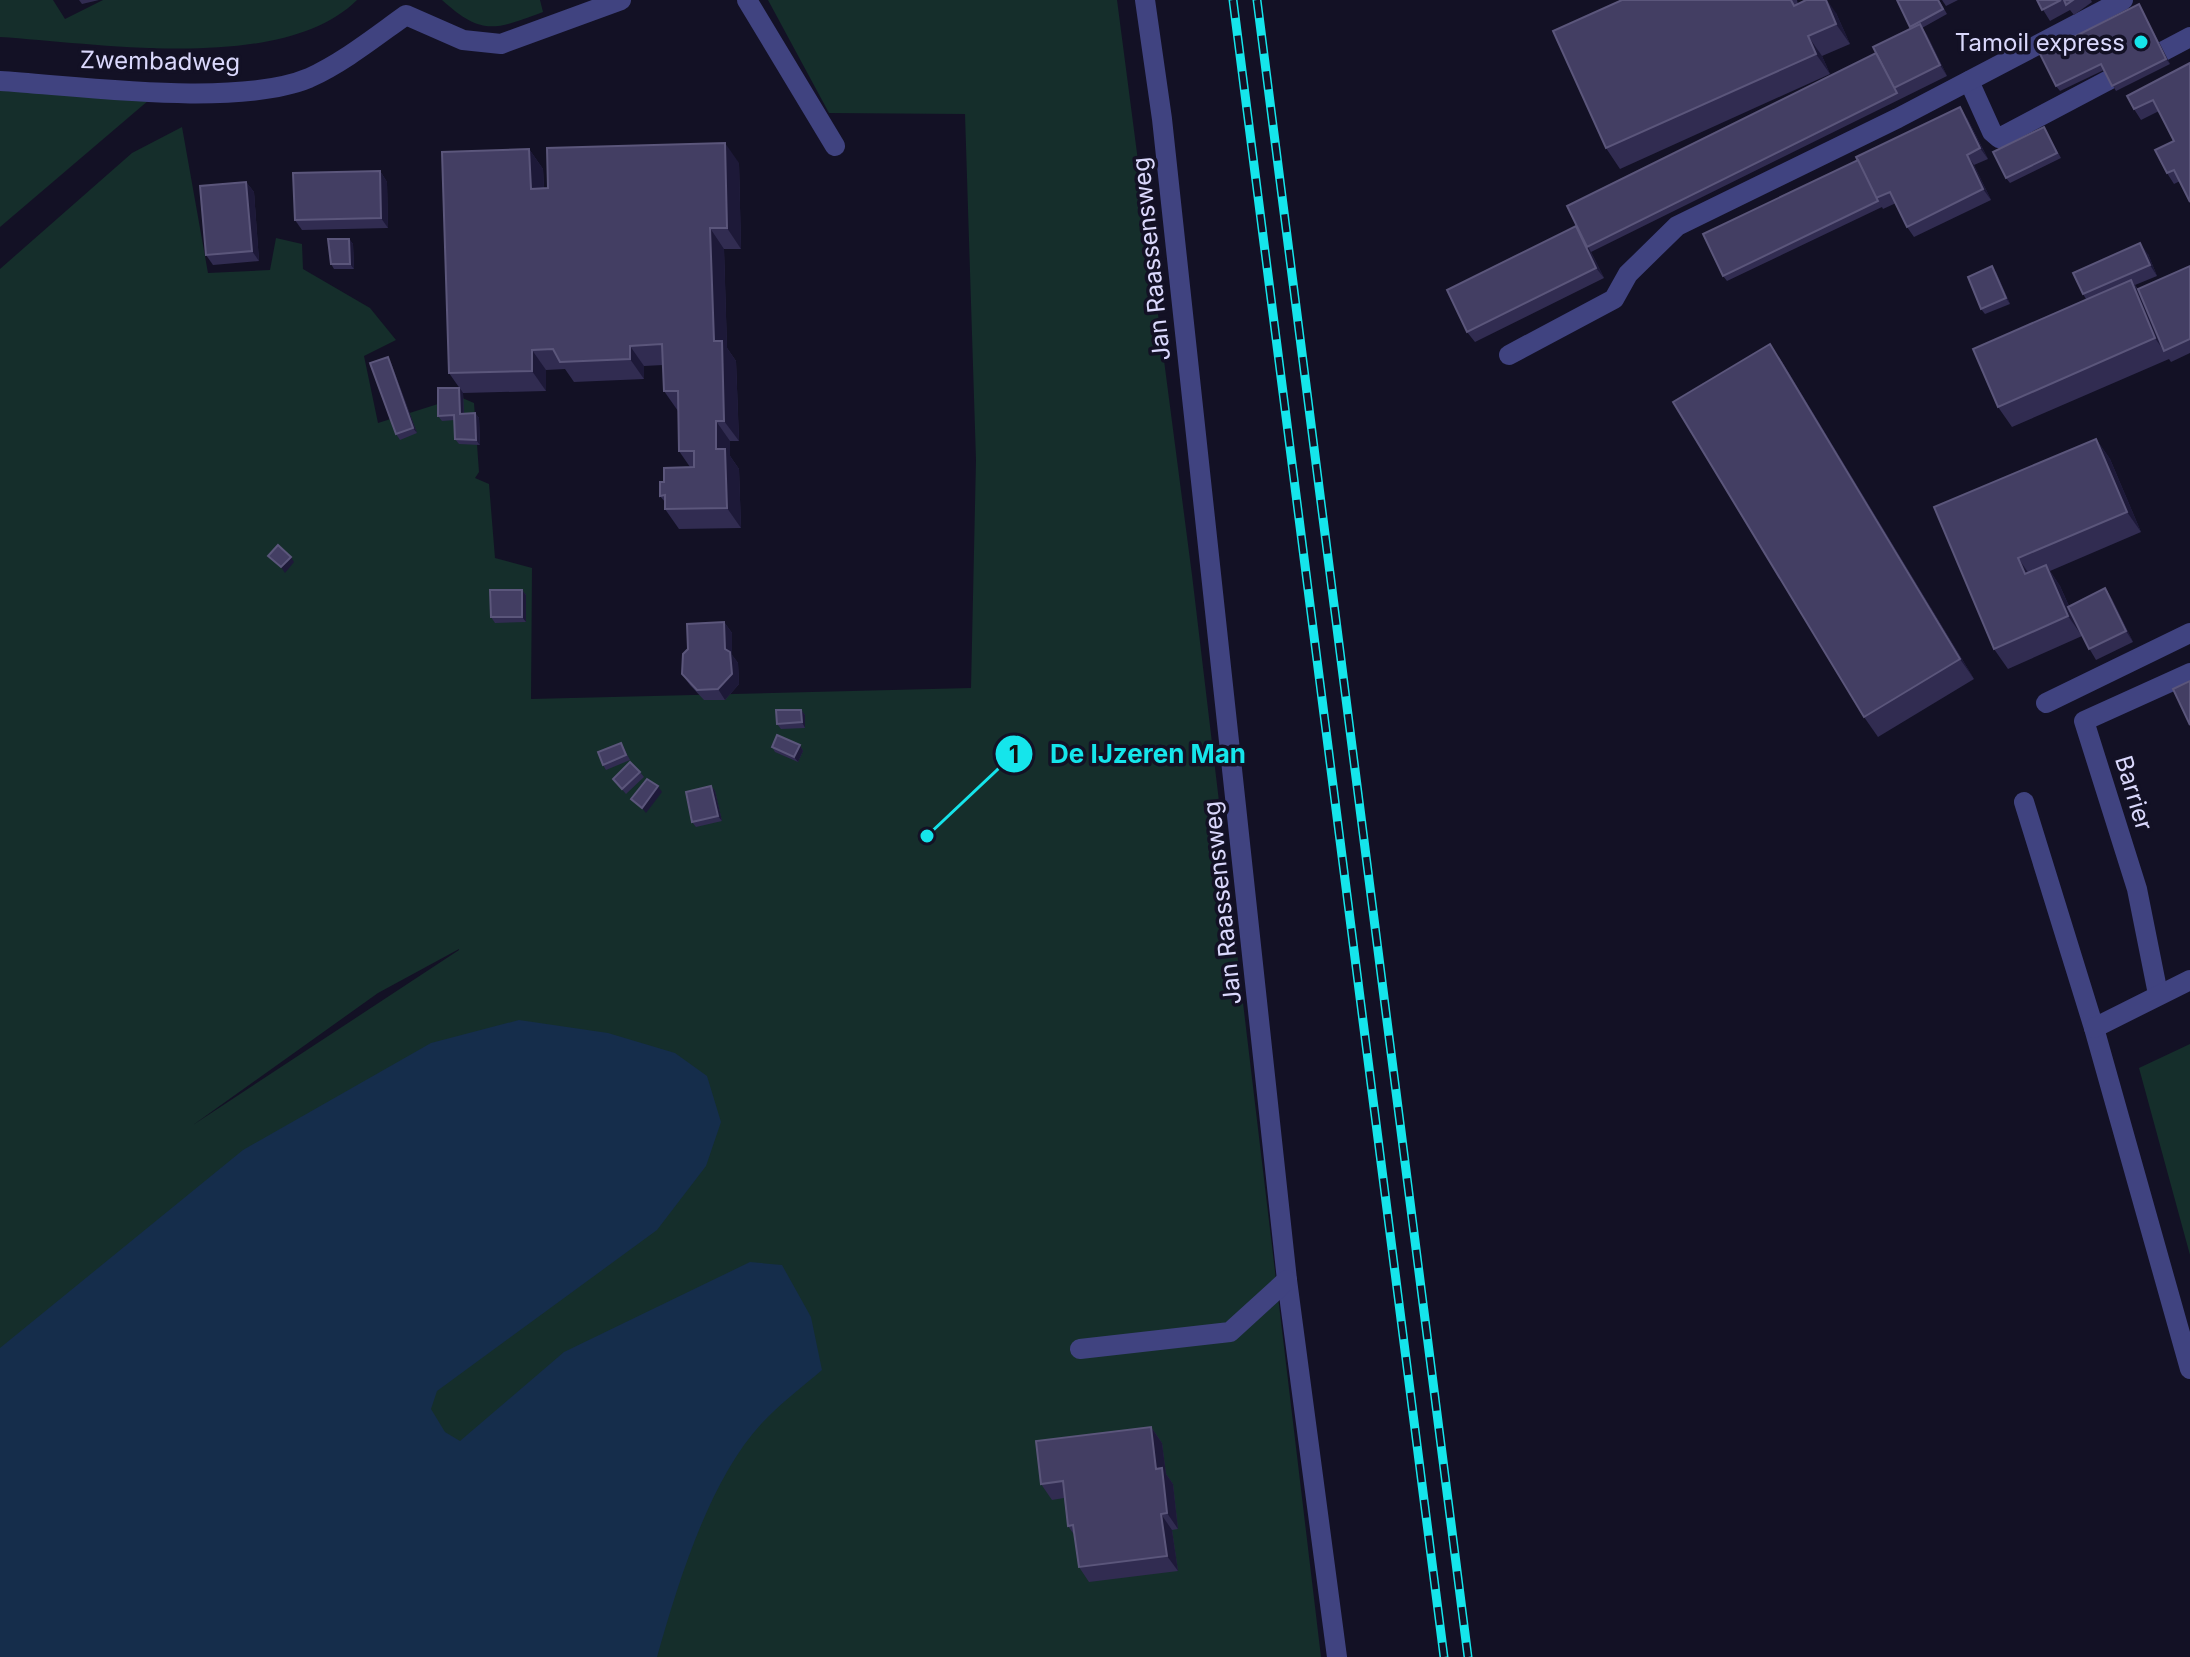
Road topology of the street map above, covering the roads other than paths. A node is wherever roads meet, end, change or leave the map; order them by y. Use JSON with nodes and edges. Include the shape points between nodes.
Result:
{"nodes":[{"id":1,"x":621,"y":0,"type":"edge"},
{"id":2,"x":747,"y":0,"type":"edge"},
{"id":3,"x":1145,"y":0,"type":"edge"},
{"id":4,"x":2123,"y":0,"type":"edge"},
{"id":5,"x":407,"y":7,"type":"edge"},
{"id":6,"x":2190,"y":37,"type":"edge"},
{"id":7,"x":0,"y":81,"type":"edge"},
{"id":8,"x":1969,"y":81,"type":"junction"},
{"id":9,"x":835,"y":146,"type":"dead end"},
{"id":10,"x":1509,"y":355,"type":"dead end"},
{"id":11,"x":2190,"y":633,"type":"edge"},
{"id":12,"x":2190,"y":673,"type":"edge"},
{"id":13,"x":2046,"y":703,"type":"dead end"},
{"id":14,"x":2024,"y":802,"type":"dead end"},
{"id":15,"x":2190,"y":980,"type":"edge"},
{"id":16,"x":2158,"y":994,"type":"junction"},
{"id":17,"x":2094,"y":1028,"type":"junction"},
{"id":18,"x":1287,"y":1280,"type":"junction"},
{"id":19,"x":1080,"y":1349,"type":"dead end"},
{"id":20,"x":2190,"y":1369,"type":"edge"},
{"id":21,"x":1337,"y":1657,"type":"edge"}],
"edges":[{"from":1,"to":5,"type":"street","name":"Zwembadweg","via":[[501,44],[463,40]]},
{"from":2,"to":9,"type":"street"},
{"from":3,"to":18,"type":"street","name":"Jan Raassensweg"},
{"from":4,"to":8,"type":"street"},
{"from":5,"to":7,"type":"street","name":"Zwembadweg","via":[[347,56],[308,78],[269,89],[191,93]]},
{"from":6,"to":8,"type":"street","via":[[1999,138]]},
{"from":8,"to":10,"type":"street","via":[[1677,226],[1628,274],[1614,299]]},
{"from":11,"to":13,"type":"street"},
{"from":12,"to":16,"type":"street","name":"Barrier","via":[[2084,721],[2137,889]]},
{"from":14,"to":17,"type":"street"},
{"from":15,"to":16,"type":"street"},
{"from":16,"to":17,"type":"street"},
{"from":17,"to":20,"type":"street"},
{"from":18,"to":19,"type":"street","via":[[1230,1332]]},
{"from":18,"to":21,"type":"street","name":"Jan Raassensweg"}]}
